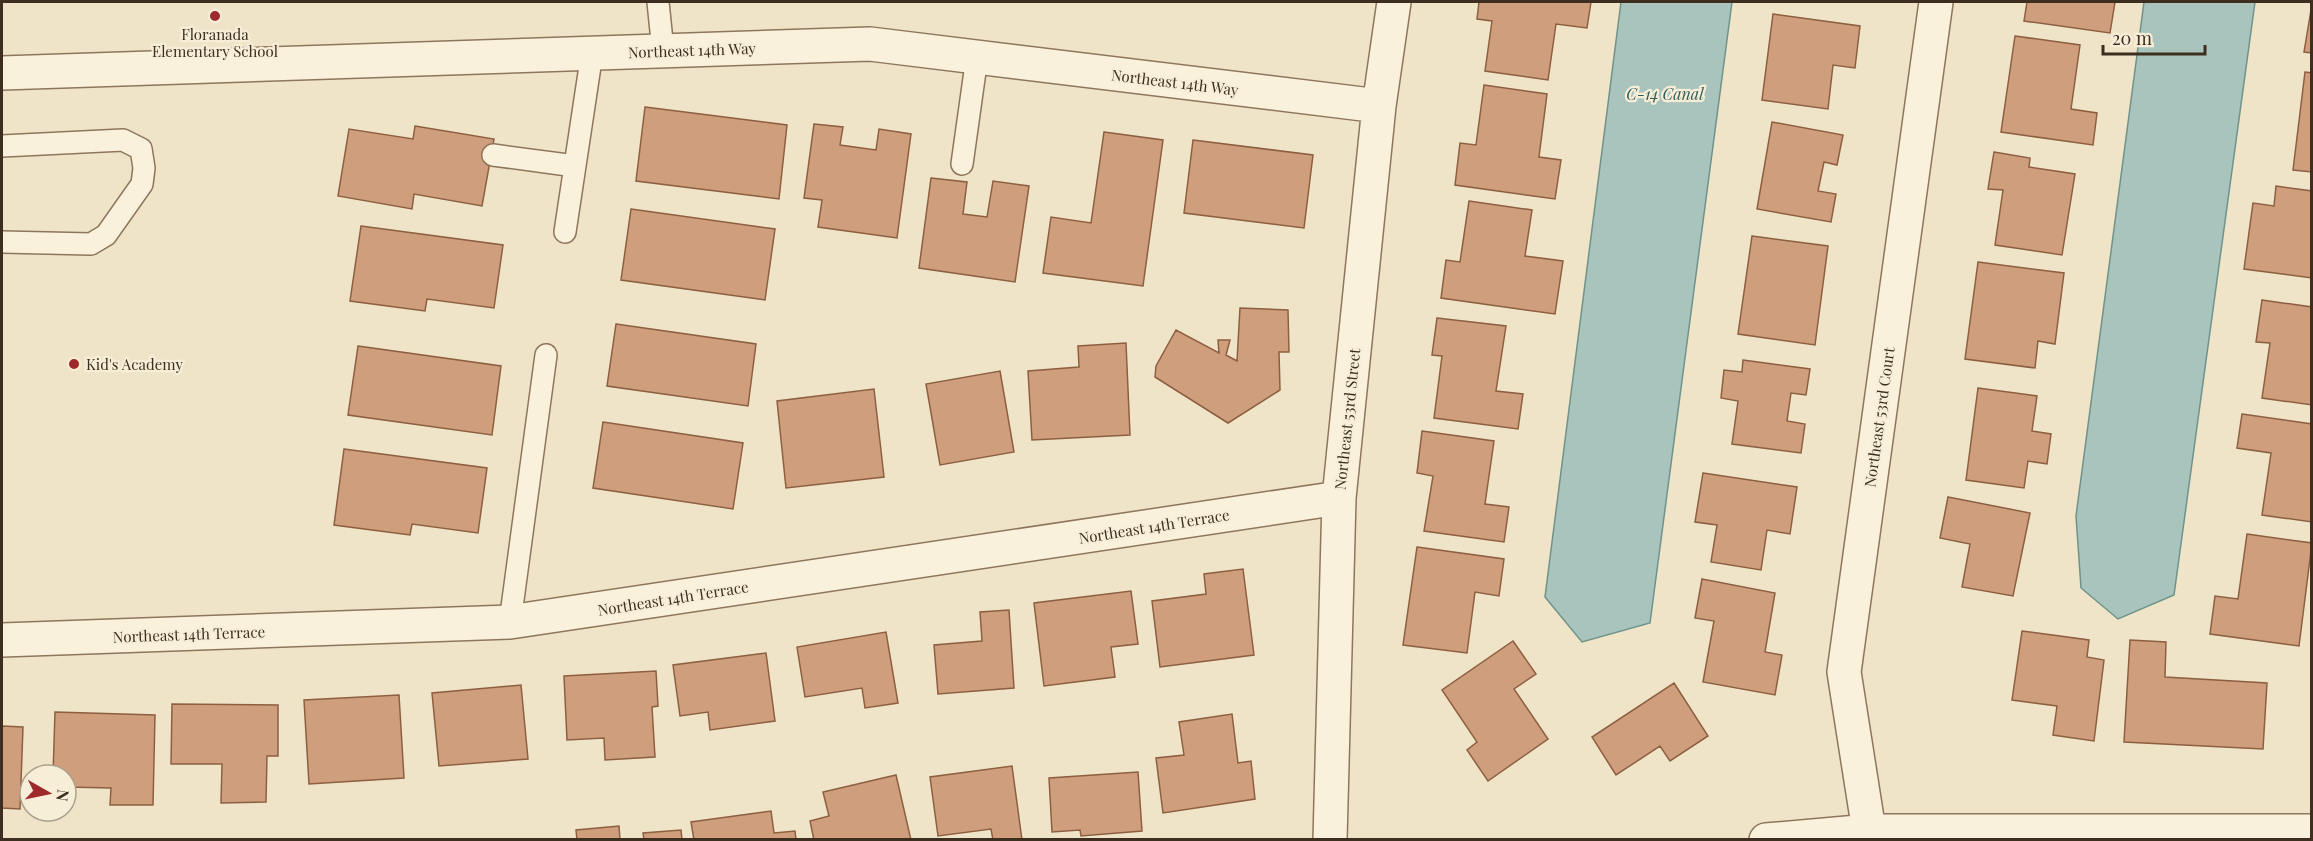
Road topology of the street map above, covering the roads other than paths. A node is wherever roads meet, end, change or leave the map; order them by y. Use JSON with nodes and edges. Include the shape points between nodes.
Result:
{"nodes":[{"id":1,"x":658,"y":2,"type":"edge"},
{"id":2,"x":1394,"y":2,"type":"edge"},
{"id":3,"x":1936,"y":2,"type":"edge"},
{"id":4,"x":663,"y":51,"type":"junction"},
{"id":5,"x":592,"y":53,"type":"junction"},
{"id":6,"x":977,"y":57,"type":"junction"},
{"id":7,"x":2,"y":73,"type":"edge"},
{"id":8,"x":1379,"y":106,"type":"junction"},
{"id":9,"x":2,"y":146,"type":"edge"},
{"id":10,"x":493,"y":155,"type":"dead end"},
{"id":11,"x":962,"y":164,"type":"dead end"},
{"id":12,"x":575,"y":166,"type":"junction"},
{"id":13,"x":565,"y":232,"type":"dead end"},
{"id":14,"x":2,"y":242,"type":"edge"},
{"id":15,"x":546,"y":355,"type":"dead end"},
{"id":16,"x":1339,"y":498,"type":"junction"},
{"id":17,"x":510,"y":622,"type":"junction"},
{"id":18,"x":2,"y":640,"type":"edge"},
{"id":19,"x":1869,"y":831,"type":"junction"},
{"id":20,"x":2312,"y":831,"type":"edge"},
{"id":21,"x":1330,"y":840,"type":"edge"},
{"id":22,"x":1766,"y":840,"type":"edge"}],
"edges":[{"from":1,"to":4,"type":"lane"},
{"from":2,"to":8,"type":"street","name":"Northeast 53rd Street"},
{"from":3,"to":19,"type":"street","name":"Northeast 53rd Court","via":[[1844,672]]},
{"from":4,"to":5,"type":"street","name":"Northeast 14th Way"},
{"from":4,"to":6,"type":"street","name":"Northeast 14th Way","via":[[870,44]]},
{"from":5,"to":7,"type":"street","name":"Northeast 14th Way"},
{"from":5,"to":12,"type":"lane"},
{"from":6,"to":8,"type":"street","name":"Northeast 14th Way"},
{"from":6,"to":11,"type":"lane"},
{"from":8,"to":16,"type":"street","name":"Northeast 53rd Street"},
{"from":9,"to":14,"type":"lane","via":[[123,140],[141,149],[144,168],[142,184],[106,235],[91,244]]},
{"from":10,"to":12,"type":"lane"},
{"from":12,"to":13,"type":"lane"},
{"from":15,"to":17,"type":"lane"},
{"from":16,"to":17,"type":"street","name":"Northeast 14th Terrace"},
{"from":16,"to":21,"type":"street","name":"Northeast 53rd Street"},
{"from":17,"to":18,"type":"street","name":"Northeast 14th Terrace"},
{"from":19,"to":20,"type":"street"},
{"from":19,"to":22,"type":"street"}]}
